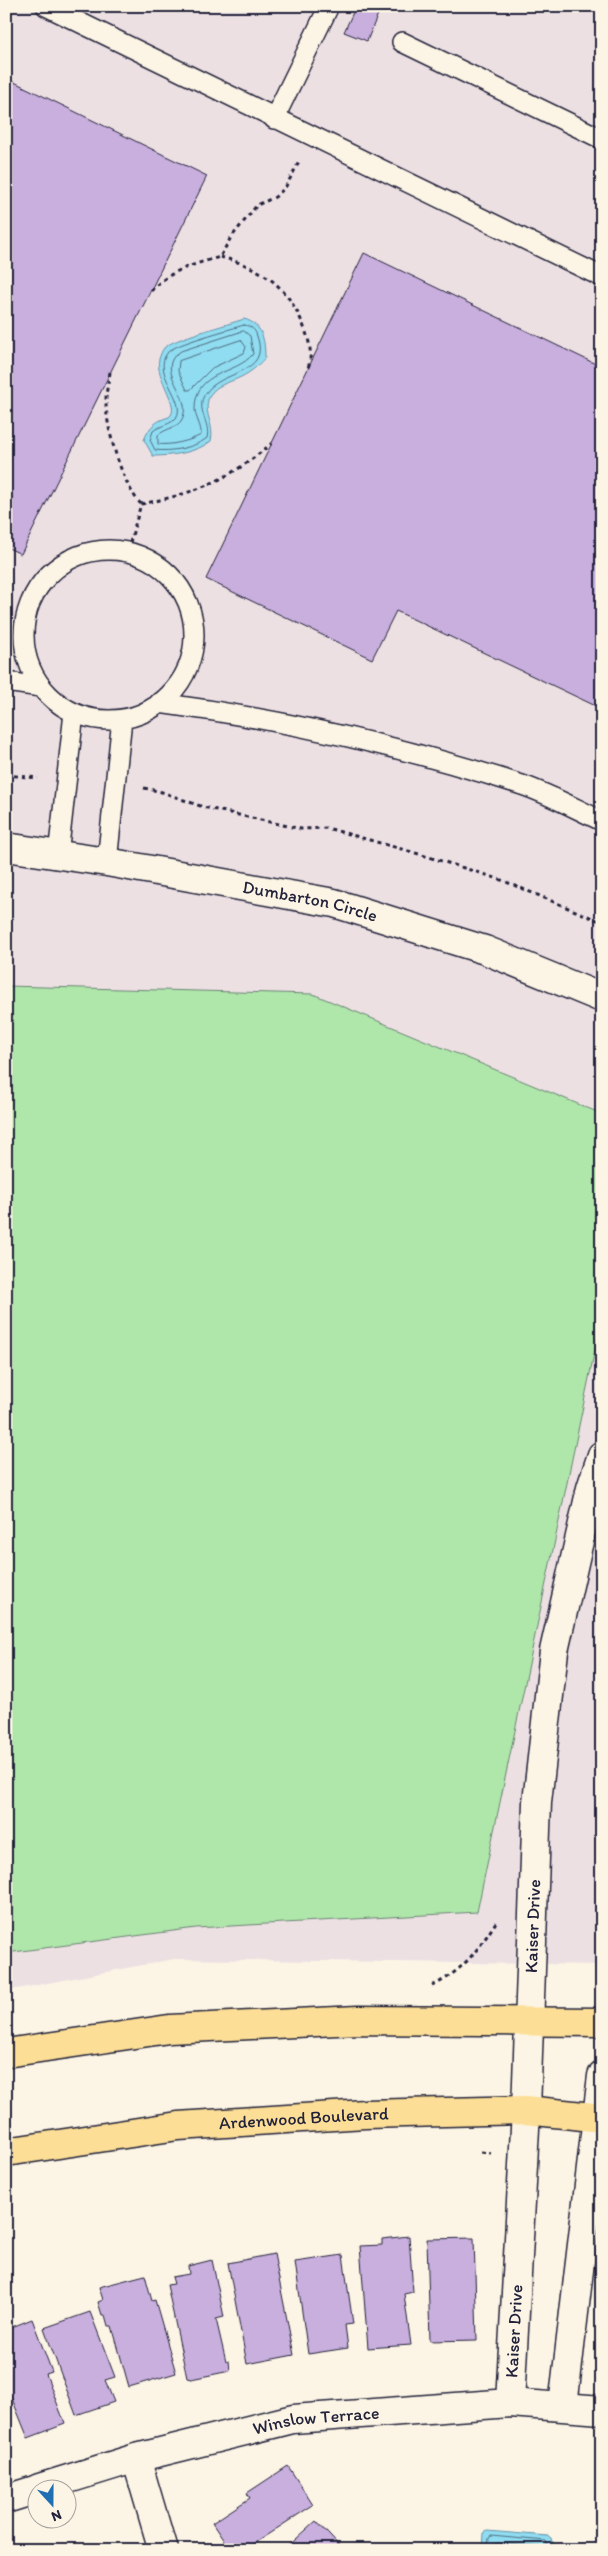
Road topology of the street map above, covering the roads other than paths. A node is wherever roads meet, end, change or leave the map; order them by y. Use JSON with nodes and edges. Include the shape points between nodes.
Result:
{"nodes":[{"id":1,"x":46,"y":6,"type":"edge"},
{"id":2,"x":328,"y":7,"type":"edge"},
{"id":3,"x":402,"y":42,"type":"dead end"},
{"id":4,"x":274,"y":119,"type":"junction"},
{"id":5,"x":602,"y":139,"type":"edge"},
{"id":6,"x":602,"y":277,"type":"edge"},
{"id":7,"x":6,"y":682,"type":"edge"},
{"id":8,"x":41,"y":687,"type":"junction"},
{"id":9,"x":160,"y":703,"type":"junction"},
{"id":10,"x":74,"y":713,"type":"junction"},
{"id":11,"x":122,"y":719,"type":"junction"},
{"id":12,"x":602,"y":821,"type":"edge"},
{"id":13,"x":6,"y":847,"type":"edge"},
{"id":14,"x":58,"y":854,"type":"junction"},
{"id":15,"x":108,"y":862,"type":"junction"},
{"id":16,"x":602,"y":998,"type":"edge"},
{"id":17,"x":602,"y":1455,"type":"edge"},
{"id":18,"x":528,"y":2022,"type":"junction"},
{"id":19,"x":602,"y":2022,"type":"edge"},
{"id":20,"x":6,"y":2053,"type":"edge"},
{"id":21,"x":602,"y":2076,"type":"edge"},
{"id":22,"x":526,"y":2110,"type":"junction"},
{"id":23,"x":599,"y":2118,"type":"edge"},
{"id":24,"x":6,"y":2152,"type":"edge"},
{"id":25,"x":510,"y":2403,"type":"junction"},
{"id":26,"x":563,"y":2406,"type":"junction"},
{"id":27,"x":602,"y":2410,"type":"edge"},
{"id":28,"x":136,"y":2458,"type":"junction"},
{"id":29,"x":73,"y":2478,"type":"edge"},
{"id":30,"x":28,"y":2492,"type":"edge"},
{"id":31,"x":6,"y":2499,"type":"edge"},
{"id":32,"x":163,"y":2550,"type":"edge"}],
"edges":[{"from":1,"to":4,"type":"lane"},
{"from":2,"to":4,"type":"lane"},
{"from":3,"to":5,"type":"lane"},
{"from":4,"to":6,"type":"lane"},
{"from":7,"to":8,"type":"lane"},
{"from":8,"to":9,"type":"lane","via":[[30,668],[24,647],[29,603],[56,568],[76,557],[97,551],[119,551],[141,557],[176,583],[187,602],[193,624],[193,646],[188,667],[176,687]]},
{"from":8,"to":10,"type":"lane","via":[[57,703]]},
{"from":9,"to":11,"type":"lane","via":[[142,714]]},
{"from":9,"to":12,"type":"lane","via":[[223,711],[360,739],[523,786]]},
{"from":10,"to":11,"type":"lane","via":[[98,720]]},
{"from":10,"to":14,"type":"lane"},
{"from":11,"to":15,"type":"lane"},
{"from":13,"to":14,"type":"street","name":"Dumbarton Circle"},
{"from":14,"to":15,"type":"street","name":"Dumbarton Circle"},
{"from":15,"to":16,"type":"street","name":"Dumbarton Circle","via":[[334,903],[485,950]]},
{"from":17,"to":18,"type":"street","name":"Kaiser Drive","via":[[591,1488],[554,1651],[537,1802]]},
{"from":18,"to":19,"type":"main road"},
{"from":18,"to":20,"type":"main road","via":[[358,2020],[169,2029]]},
{"from":18,"to":22,"type":"street","name":"Kaiser Drive"},
{"from":21,"to":23,"type":"street"},
{"from":22,"to":23,"type":"main road","name":"Ardenwood Boulevard"},
{"from":22,"to":24,"type":"main road","name":"Ardenwood Boulevard","via":[[365,2114],[178,2126]]},
{"from":22,"to":25,"type":"street","name":"Kaiser Drive"},
{"from":23,"to":26,"type":"street"},
{"from":25,"to":26,"type":"street","name":"Winslow Terrace"},
{"from":25,"to":28,"type":"street","name":"Winslow Terrace","via":[[293,2419]]},
{"from":26,"to":27,"type":"street","name":"Winslow Terrace"},
{"from":28,"to":29,"type":"street","name":"Winslow Terrace"},
{"from":28,"to":32,"type":"street"},
{"from":30,"to":31,"type":"street","name":"Winslow Terrace"}]}
